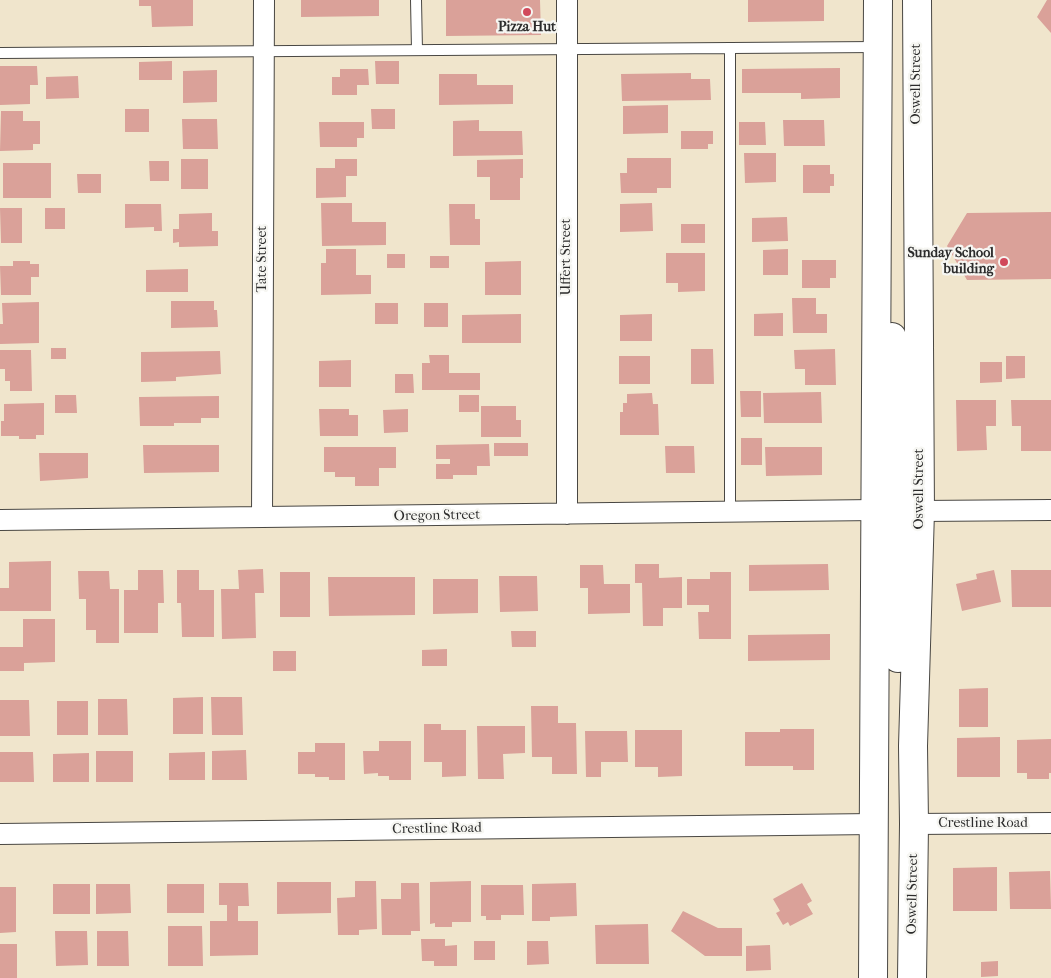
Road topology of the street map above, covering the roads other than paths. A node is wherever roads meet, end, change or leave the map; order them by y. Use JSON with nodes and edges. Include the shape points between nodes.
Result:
{"nodes":[{"id":1,"x":264,"y":0,"type":"edge"},
{"id":2,"x":416,"y":0,"type":"edge"},
{"id":3,"x":566,"y":0,"type":"edge"},
{"id":4,"x":878,"y":0,"type":"edge"},
{"id":5,"x":917,"y":0,"type":"edge"},
{"id":6,"x":878,"y":47,"type":"junction"},
{"id":7,"x":730,"y":48,"type":"junction"},
{"id":8,"x":567,"y":49,"type":"junction"},
{"id":9,"x":264,"y":50,"type":"junction"},
{"id":10,"x":417,"y":50,"type":"junction"},
{"id":11,"x":0,"y":53,"type":"edge"},
{"id":12,"x":876,"y":275,"type":"junction"},
{"id":13,"x":875,"y":510,"type":"junction"},
{"id":14,"x":1051,"y":510,"type":"edge"},
{"id":15,"x":920,"y":511,"type":"junction"},
{"id":16,"x":730,"y":512,"type":"junction"},
{"id":17,"x":567,"y":514,"type":"junction"},
{"id":18,"x":262,"y":517,"type":"junction"},
{"id":19,"x":0,"y":520,"type":"edge"},
{"id":20,"x":913,"y":746,"type":"junction"},
{"id":21,"x":1051,"y":823,"type":"edge"},
{"id":22,"x":874,"y":824,"type":"junction"},
{"id":23,"x":914,"y":824,"type":"junction"},
{"id":24,"x":0,"y":834,"type":"edge"},
{"id":25,"x":873,"y":978,"type":"edge"},
{"id":26,"x":912,"y":978,"type":"edge"}],
"edges":[{"from":1,"to":9,"type":"street","name":"Tate Street"},
{"from":2,"to":10,"type":"lane"},
{"from":3,"to":8,"type":"street","name":"Uffert Street"},
{"from":4,"to":6,"type":"main road"},
{"from":5,"to":15,"type":"main road","name":"Oswell Street"},
{"from":6,"to":7,"type":"lane"},
{"from":6,"to":12,"type":"main road"},
{"from":7,"to":8,"type":"lane"},
{"from":7,"to":16,"type":"lane"},
{"from":8,"to":10,"type":"lane"},
{"from":8,"to":17,"type":"street","name":"Uffert Street"},
{"from":9,"to":10,"type":"lane"},
{"from":9,"to":11,"type":"lane"},
{"from":9,"to":18,"type":"street","name":"Tate Street"},
{"from":12,"to":13,"type":"main road"},
{"from":12,"to":15,"type":"main road","via":[[895,347],[898,492],[908,509]]},
{"from":13,"to":16,"type":"street","name":"Oregon Street"},
{"from":13,"to":20,"type":"main road","via":[[892,518],[897,535],[898,692]]},
{"from":13,"to":22,"type":"main road"},
{"from":14,"to":15,"type":"street"},
{"from":15,"to":20,"type":"main road","name":"Oswell Street"},
{"from":16,"to":17,"type":"street","name":"Oregon Street"},
{"from":17,"to":18,"type":"street","name":"Oregon Street"},
{"from":18,"to":19,"type":"street","name":"Oregon Street"},
{"from":20,"to":23,"type":"main road","name":"Oswell Street"},
{"from":21,"to":23,"type":"street","name":"Crestline Road"},
{"from":22,"to":24,"type":"street","name":"Crestline Road"},
{"from":22,"to":25,"type":"main road"},
{"from":23,"to":26,"type":"main road","name":"Oswell Street"}]}
